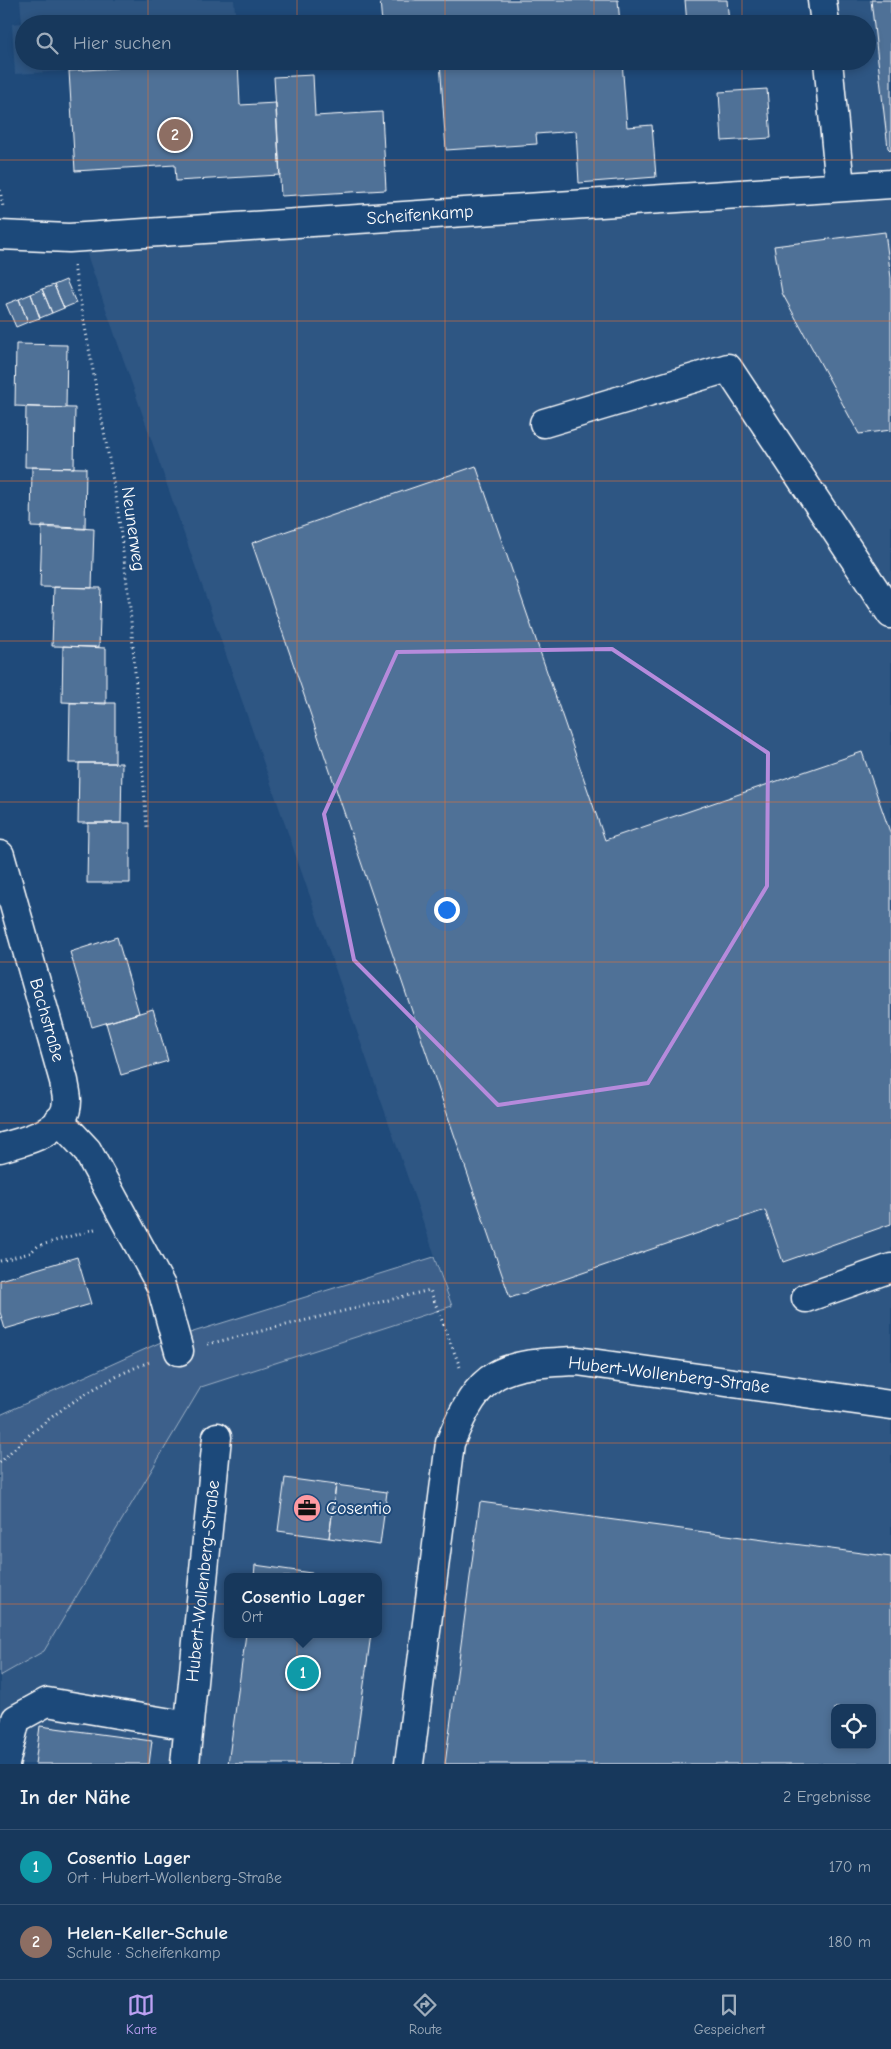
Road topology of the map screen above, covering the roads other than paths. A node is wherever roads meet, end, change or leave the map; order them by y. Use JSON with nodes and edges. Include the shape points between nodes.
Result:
{"nodes":[{"id":1,"x":822,"y":0,"type":"edge"},
{"id":2,"x":824,"y":15,"type":"edge"},
{"id":3,"x":829,"y":70,"type":"edge"},
{"id":4,"x":891,"y":184,"type":"edge"},
{"id":5,"x":840,"y":187,"type":"junction"},
{"id":6,"x":0,"y":235,"type":"edge"},
{"id":7,"x":544,"y":422,"type":"dead end"},
{"id":8,"x":891,"y":614,"type":"edge"},
{"id":9,"x":0,"y":856,"type":"edge"},
{"id":10,"x":60,"y":1120,"type":"junction"},
{"id":11,"x":0,"y":1148,"type":"edge"},
{"id":12,"x":891,"y":1268,"type":"edge"},
{"id":13,"x":806,"y":1298,"type":"dead end"},
{"id":14,"x":179,"y":1351,"type":"road end"},
{"id":15,"x":891,"y":1405,"type":"edge"},
{"id":16,"x":217,"y":1437,"type":"dead end"},
{"id":17,"x":189,"y":1726,"type":"junction"},
{"id":18,"x":5,"y":1764,"type":"edge"},
{"id":19,"x":185,"y":1764,"type":"edge"},
{"id":20,"x":410,"y":1764,"type":"edge"}],
"edges":[{"from":1,"to":2,"type":"street"},
{"from":3,"to":5,"type":"street"},
{"from":4,"to":5,"type":"street","name":"Scheifenkamp"},
{"from":5,"to":6,"type":"street","name":"Scheifenkamp","via":[[69,238]]},
{"from":7,"to":8,"type":"street","via":[[728,368]]},
{"from":9,"to":10,"type":"street","name":"Bachstraße","via":[[64,1081],[67,1103]]},
{"from":10,"to":11,"type":"street","via":[[47,1134]]},
{"from":10,"to":14,"type":"street","via":[[87,1150],[161,1286]]},
{"from":12,"to":13,"type":"street"},
{"from":15,"to":20,"type":"street","name":"Hubert-Wollenberg-Straße","via":[[577,1361],[534,1362],[504,1369],[476,1390],[450,1443]]},
{"from":16,"to":17,"type":"street","name":"Hubert-Wollenberg-Straße"},
{"from":17,"to":18,"type":"street","via":[[47,1702],[16,1719]]},
{"from":17,"to":19,"type":"street","name":"Hubert-Wollenberg-Straße"}]}
